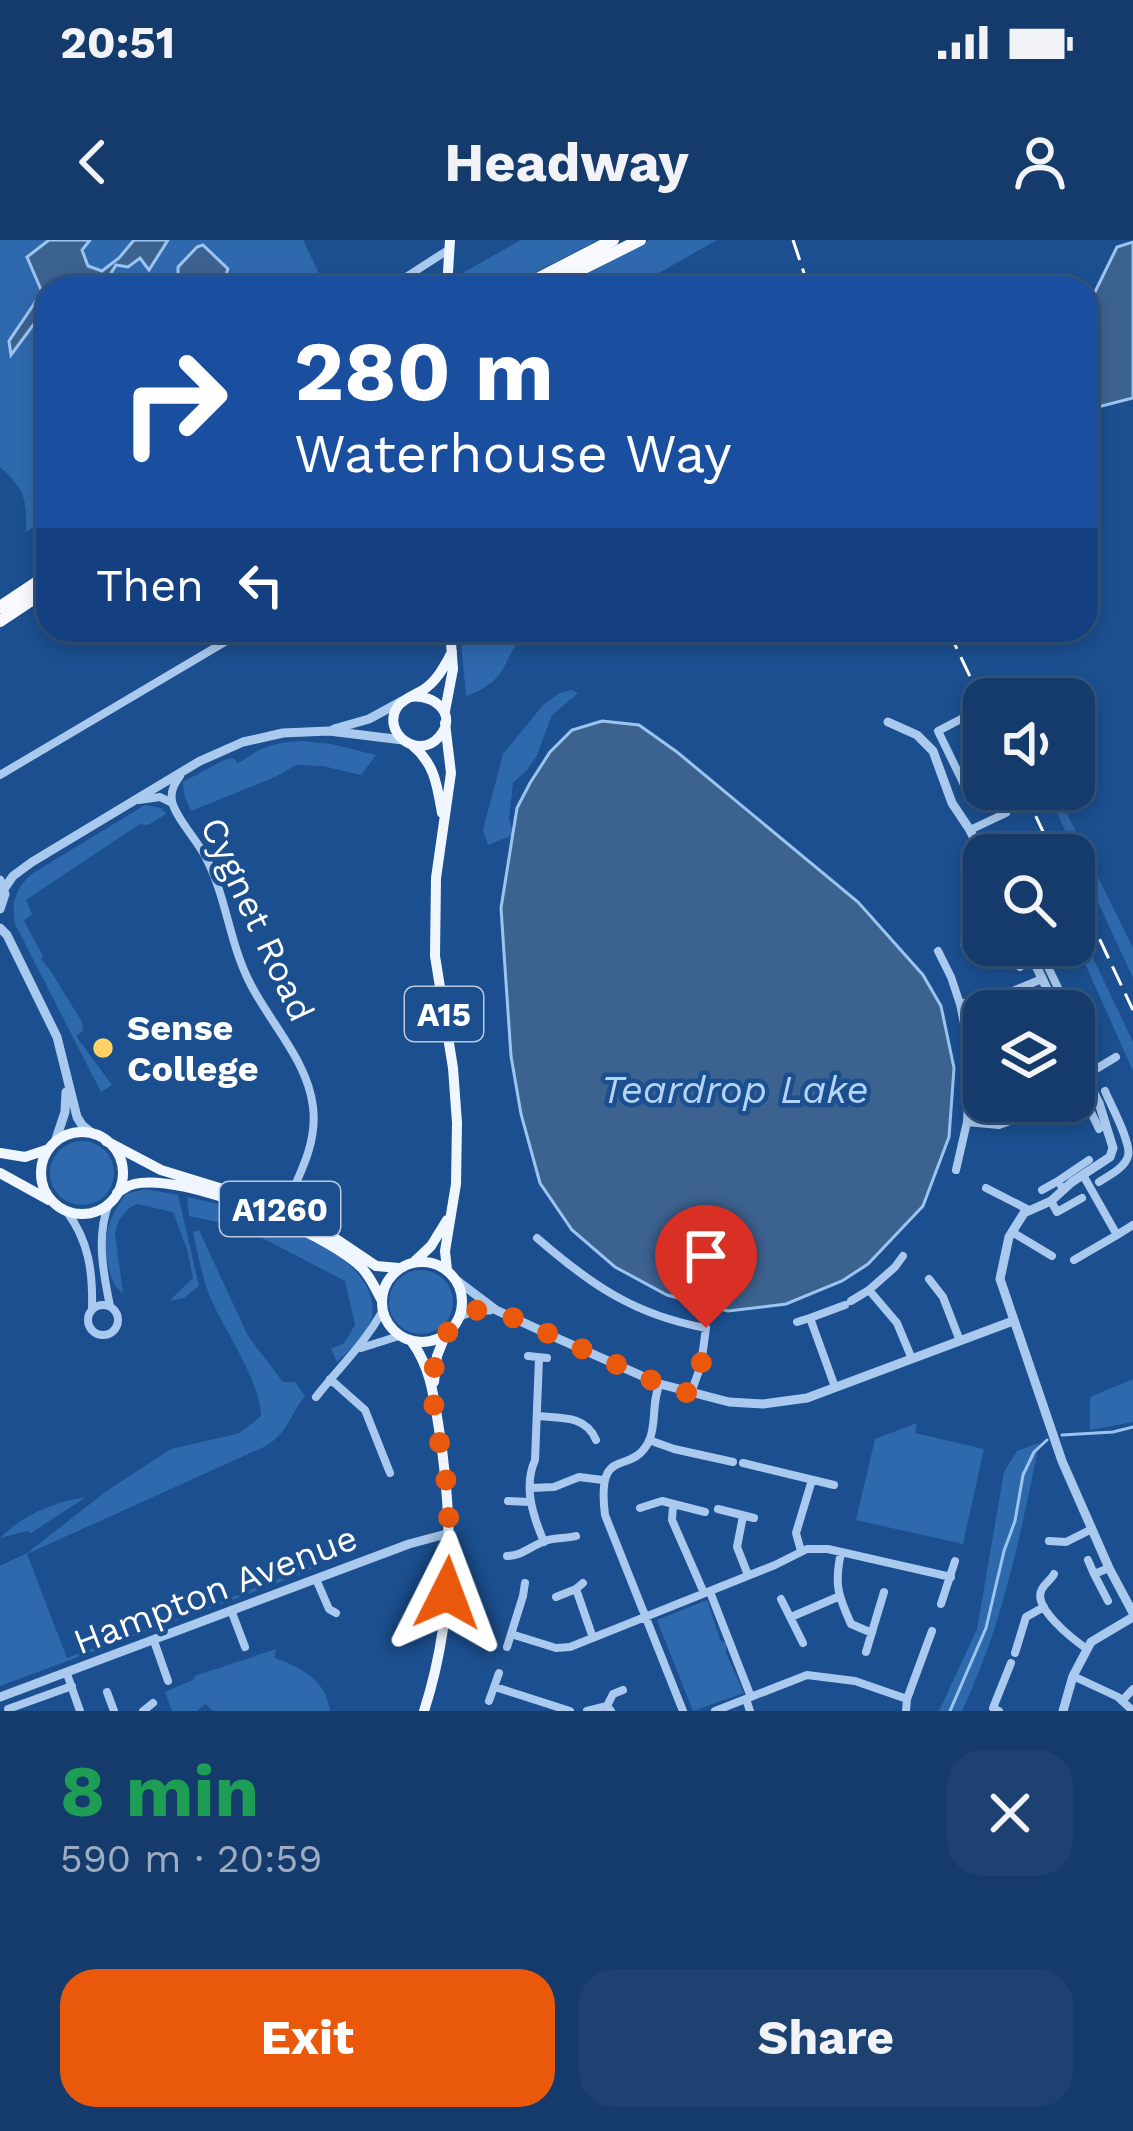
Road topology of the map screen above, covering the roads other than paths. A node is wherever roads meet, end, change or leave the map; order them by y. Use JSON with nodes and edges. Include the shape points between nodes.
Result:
{"nodes":[{"id":1,"x":640,"y":240,"type":"edge"},
{"id":2,"x":450,"y":245,"type":"edge"},
{"id":3,"x":604,"y":249,"type":"edge"},
{"id":4,"x":564,"y":272,"type":"junction"},
{"id":5,"x":406,"y":276,"type":"edge"},
{"id":6,"x":448,"y":276,"type":"edge"},
{"id":7,"x":553,"y":276,"type":"edge"},
{"id":8,"x":559,"y":276,"type":"edge"},
{"id":9,"x":36,"y":583,"type":"edge"},
{"id":10,"x":36,"y":597,"type":"edge"},
{"id":11,"x":0,"y":607,"type":"edge"},
{"id":12,"x":0,"y":621,"type":"edge"},
{"id":13,"x":225,"y":642,"type":"edge"},
{"id":14,"x":451,"y":642,"type":"edge"},
{"id":15,"x":452,"y":652,"type":"junction"},
{"id":16,"x":407,"y":698,"type":"junction"},
{"id":17,"x":963,"y":718,"type":"dead end"},
{"id":18,"x":445,"y":719,"type":"junction"},
{"id":19,"x":888,"y":722,"type":"dead end"},
{"id":20,"x":329,"y":731,"type":"junction"},
{"id":21,"x":407,"y":743,"type":"junction"},
{"id":22,"x":952,"y":758,"type":"junction"},
{"id":23,"x":939,"y":762,"type":"junction"},
{"id":24,"x":183,"y":773,"type":"junction"},
{"id":25,"x":0,"y":775,"type":"edge"},
{"id":26,"x":963,"y":782,"type":"edge"},
{"id":27,"x":138,"y":800,"type":"junction"},
{"id":28,"x":172,"y":803,"type":"junction"},
{"id":29,"x":116,"y":811,"type":"junction"},
{"id":30,"x":1006,"y":813,"type":"dead end"},
{"id":31,"x":443,"y":816,"type":"junction"},
{"id":32,"x":970,"y":830,"type":"junction"},
{"id":33,"x":972,"y":834,"type":"edge"},
{"id":34,"x":1,"y":881,"type":"edge"},
{"id":35,"x":1,"y":907,"type":"edge"},
{"id":36,"x":3,"y":932,"type":"edge"},
{"id":37,"x":938,"y":951,"type":"dead end"},
{"id":38,"x":1036,"y":966,"type":"edge"},
{"id":39,"x":1048,"y":967,"type":"dead end"},
{"id":40,"x":1042,"y":979,"type":"junction"},
{"id":41,"x":1046,"y":990,"type":"edge"},
{"id":42,"x":1058,"y":990,"type":"edge"},
{"id":43,"x":960,"y":1004,"type":"junction"},
{"id":44,"x":963,"y":1019,"type":"edge"},
{"id":45,"x":1116,"y":1057,"type":"dead end"},
{"id":46,"x":64,"y":1063,"type":"junction"},
{"id":47,"x":1095,"y":1070,"type":"edge"},
{"id":48,"x":1105,"y":1091,"type":"dead end"},
{"id":49,"x":1095,"y":1111,"type":"edge"},
{"id":50,"x":1095,"y":1120,"type":"edge"},
{"id":51,"x":968,"y":1122,"type":"joint"},
{"id":52,"x":1007,"y":1122,"type":"edge"},
{"id":53,"x":1099,"y":1129,"type":"dead end"},
{"id":54,"x":93,"y":1134,"type":"junction"},
{"id":55,"x":106,"y":1141,"type":"junction"},
{"id":56,"x":52,"y":1145,"type":"junction"},
{"id":57,"x":1112,"y":1151,"type":"junction"},
{"id":58,"x":0,"y":1153,"type":"edge"},
{"id":59,"x":1131,"y":1157,"type":"edge"},
{"id":60,"x":1089,"y":1160,"type":"dead end"},
{"id":61,"x":956,"y":1170,"type":"dead end"},
{"id":62,"x":0,"y":1173,"type":"edge"},
{"id":63,"x":1083,"y":1175,"type":"junction"},
{"id":64,"x":1099,"y":1182,"type":"dead end"},
{"id":65,"x":1061,"y":1185,"type":"junction"},
{"id":66,"x":986,"y":1188,"type":"dead end"},
{"id":67,"x":1042,"y":1190,"type":"dead end"},
{"id":68,"x":291,"y":1194,"type":"junction"},
{"id":69,"x":113,"y":1198,"type":"junction"},
{"id":70,"x":252,"y":1198,"type":"junction"},
{"id":71,"x":1082,"y":1198,"type":"dead end"},
{"id":72,"x":52,"y":1202,"type":"junction"},
{"id":73,"x":1029,"y":1210,"type":"junction"},
{"id":74,"x":1052,"y":1210,"type":"junction"},
{"id":75,"x":67,"y":1211,"type":"junction"},
{"id":76,"x":451,"y":1211,"type":"junction"},
{"id":77,"x":308,"y":1222,"type":"junction"},
{"id":78,"x":1133,"y":1225,"type":"edge"},
{"id":79,"x":1012,"y":1232,"type":"junction"},
{"id":80,"x":1117,"y":1235,"type":"junction"},
{"id":81,"x":538,"y":1242,"type":"dead end"},
{"id":82,"x":903,"y":1256,"type":"dead end"},
{"id":83,"x":1052,"y":1256,"type":"dead end"},
{"id":84,"x":1074,"y":1260,"type":"dead end"},
{"id":85,"x":413,"y":1262,"type":"junction"},
{"id":86,"x":399,"y":1268,"type":"junction"},
{"id":87,"x":451,"y":1275,"type":"junction"},
{"id":88,"x":929,"y":1279,"type":"dead end"},
{"id":89,"x":869,"y":1290,"type":"junction"},
{"id":90,"x":382,"y":1305,"type":"junction"},
{"id":91,"x":110,"y":1306,"type":"junction"},
{"id":92,"x":92,"y":1309,"type":"junction"},
{"id":93,"x":496,"y":1310,"type":"junction"},
{"id":94,"x":460,"y":1316,"type":"junction"},
{"id":95,"x":810,"y":1318,"type":"junction"},
{"id":96,"x":1013,"y":1321,"type":"junction"},
{"id":97,"x":797,"y":1322,"type":"dead end"},
{"id":98,"x":445,"y":1335,"type":"junction"},
{"id":99,"x":399,"y":1336,"type":"junction"},
{"id":100,"x":960,"y":1341,"type":"junction"},
{"id":101,"x":412,"y":1342,"type":"junction"},
{"id":102,"x":359,"y":1349,"type":"junction"},
{"id":103,"x":538,"y":1358,"type":"dead end"},
{"id":104,"x":912,"y":1359,"type":"junction"},
{"id":105,"x":330,"y":1379,"type":"junction"},
{"id":106,"x":660,"y":1384,"type":"junction"},
{"id":107,"x":835,"y":1388,"type":"junction"},
{"id":108,"x":691,"y":1394,"type":"junction"},
{"id":109,"x":316,"y":1397,"type":"dead end"},
{"id":110,"x":434,"y":1397,"type":"junction"},
{"id":111,"x":537,"y":1416,"type":"junction"},
{"id":112,"x":596,"y":1440,"type":"dead end"},
{"id":113,"x":650,"y":1440,"type":"junction"},
{"id":114,"x":390,"y":1473,"type":"dead end"},
{"id":115,"x":603,"y":1480,"type":"junction"},
{"id":116,"x":812,"y":1480,"type":"junction"},
{"id":117,"x":834,"y":1484,"type":"dead end"},
{"id":118,"x":530,"y":1488,"type":"junction"},
{"id":119,"x":508,"y":1501,"type":"dead end"},
{"id":120,"x":530,"y":1502,"type":"junction"},
{"id":121,"x":674,"y":1505,"type":"junction"},
{"id":122,"x":640,"y":1508,"type":"dead end"},
{"id":123,"x":718,"y":1509,"type":"dead end"},
{"id":124,"x":705,"y":1512,"type":"dead end"},
{"id":125,"x":743,"y":1516,"type":"junction"},
{"id":126,"x":754,"y":1518,"type":"dead end"},
{"id":127,"x":1092,"y":1529,"type":"junction"},
{"id":128,"x":450,"y":1533,"type":"junction"},
{"id":129,"x":576,"y":1536,"type":"dead end"},
{"id":130,"x":1049,"y":1541,"type":"dead end"},
{"id":131,"x":544,"y":1542,"type":"junction"},
{"id":132,"x":801,"y":1551,"type":"junction"},
{"id":133,"x":842,"y":1553,"type":"junction"},
{"id":134,"x":507,"y":1556,"type":"dead end"},
{"id":135,"x":1088,"y":1560,"type":"dead end"},
{"id":136,"x":955,"y":1561,"type":"dead end"},
{"id":137,"x":1109,"y":1568,"type":"junction"},
{"id":138,"x":1054,"y":1574,"type":"dead end"},
{"id":139,"x":1094,"y":1574,"type":"junction"},
{"id":140,"x":748,"y":1575,"type":"junction"},
{"id":141,"x":951,"y":1577,"type":"junction"},
{"id":142,"x":316,"y":1579,"type":"junction"},
{"id":143,"x":525,"y":1583,"type":"dead end"},
{"id":144,"x":884,"y":1592,"type":"dead end"},
{"id":145,"x":707,"y":1593,"type":"junction"},
{"id":146,"x":839,"y":1596,"type":"junction"},
{"id":147,"x":556,"y":1597,"type":"dead end"},
{"id":148,"x":782,"y":1599,"type":"dead end"},
{"id":149,"x":1108,"y":1601,"type":"dead end"},
{"id":150,"x":941,"y":1604,"type":"dead end"},
{"id":151,"x":1044,"y":1607,"type":"junction"},
{"id":152,"x":231,"y":1610,"type":"junction"},
{"id":153,"x":336,"y":1612,"type":"dead end"},
{"id":154,"x":1133,"y":1615,"type":"edge"},
{"id":155,"x":645,"y":1617,"type":"junction"},
{"id":156,"x":791,"y":1617,"type":"junction"},
{"id":157,"x":932,"y":1631,"type":"dead end"},
{"id":158,"x":872,"y":1633,"type":"junction"},
{"id":159,"x":511,"y":1634,"type":"junction"},
{"id":160,"x":592,"y":1638,"type":"junction"},
{"id":161,"x":154,"y":1641,"type":"junction"},
{"id":162,"x":802,"y":1643,"type":"dead end"},
{"id":163,"x":245,"y":1647,"type":"dead end"},
{"id":164,"x":507,"y":1647,"type":"dead end"},
{"id":165,"x":1087,"y":1649,"type":"junction"},
{"id":166,"x":866,"y":1652,"type":"dead end"},
{"id":167,"x":500,"y":1673,"type":"dead end"},
{"id":168,"x":67,"y":1674,"type":"junction"},
{"id":169,"x":1073,"y":1676,"type":"junction"},
{"id":170,"x":168,"y":1682,"type":"dead end"},
{"id":171,"x":71,"y":1686,"type":"junction"},
{"id":172,"x":495,"y":1687,"type":"junction"},
{"id":173,"x":1133,"y":1689,"type":"edge"},
{"id":174,"x":622,"y":1690,"type":"dead end"},
{"id":175,"x":107,"y":1692,"type":"dead end"},
{"id":176,"x":0,"y":1697,"type":"edge"},
{"id":177,"x":749,"y":1698,"type":"junction"},
{"id":178,"x":907,"y":1699,"type":"junction"},
{"id":179,"x":489,"y":1700,"type":"dead end"},
{"id":180,"x":1122,"y":1701,"type":"junction"},
{"id":181,"x":153,"y":1703,"type":"dead end"},
{"id":182,"x":8,"y":1709,"type":"edge"},
{"id":183,"x":609,"y":1709,"type":"edge"},
{"id":184,"x":1062,"y":1709,"type":"edge"},
{"id":185,"x":994,"y":1710,"type":"edge"},
{"id":186,"x":80,"y":1711,"type":"edge"},
{"id":187,"x":114,"y":1711,"type":"edge"},
{"id":188,"x":143,"y":1711,"type":"edge"},
{"id":189,"x":424,"y":1711,"type":"edge"},
{"id":190,"x":570,"y":1711,"type":"edge"},
{"id":191,"x":587,"y":1711,"type":"edge"},
{"id":192,"x":683,"y":1711,"type":"edge"},
{"id":193,"x":715,"y":1711,"type":"edge"},
{"id":194,"x":751,"y":1711,"type":"edge"},
{"id":195,"x":906,"y":1711,"type":"edge"},
{"id":196,"x":1133,"y":1711,"type":"edge"}],
"edges":[{"from":1,"to":3,"type":"highway"},
{"from":2,"to":5,"type":"street"},
{"from":2,"to":6,"type":"main road"},
{"from":3,"to":4,"type":"highway"},
{"from":4,"to":7,"type":"highway"},
{"from":4,"to":8,"type":"highway"},
{"from":9,"to":11,"type":"highway"},
{"from":10,"to":12,"type":"highway"},
{"from":13,"to":25,"type":"street"},
{"from":14,"to":15,"type":"main road","number":"A15"},
{"from":15,"to":16,"type":"main road","via":[[433,682]]},
{"from":15,"to":18,"type":"main road","number":"A15"},
{"from":16,"to":18,"type":"main road","via":[[428,696]]},
{"from":16,"to":20,"type":"street"},
{"from":16,"to":21,"type":"main road","via":[[394,720]]},
{"from":17,"to":22,"type":"street","via":[[938,731]]},
{"from":18,"to":21,"type":"main road","via":[[434,742]]},
{"from":18,"to":31,"type":"main road","number":"A15","via":[[451,773]]},
{"from":19,"to":23,"type":"street","via":[[917,735]]},
{"from":20,"to":21,"type":"street"},
{"from":20,"to":24,"type":"street","via":[[259,737]]},
{"from":21,"to":31,"type":"main road","number":"A15","via":[[434,772]]},
{"from":22,"to":23,"type":"street"},
{"from":22,"to":26,"type":"street"},
{"from":23,"to":32,"type":"street"},
{"from":24,"to":27,"type":"street"},
{"from":24,"to":28,"type":"street","name":"Cygnet Road"},
{"from":24,"to":29,"type":"street"},
{"from":27,"to":28,"type":"street","name":"Cygnet Road"},
{"from":27,"to":29,"type":"street"},
{"from":28,"to":68,"type":"street","name":"Cygnet Road","via":[[218,883],[249,982],[310,1087],[312,1141]]},
{"from":29,"to":34,"type":"street"},
{"from":30,"to":32,"type":"street"},
{"from":31,"to":76,"type":"main road","number":"A15","via":[[435,956],[457,1123]]},
{"from":32,"to":33,"type":"street"},
{"from":34,"to":35,"type":"street"},
{"from":35,"to":36,"type":"street"},
{"from":36,"to":46,"type":"street","via":[[52,1022]]},
{"from":37,"to":43,"type":"street"},
{"from":38,"to":40,"type":"street"},
{"from":39,"to":42,"type":"street"},
{"from":40,"to":41,"type":"street"},
{"from":40,"to":43,"type":"street"},
{"from":43,"to":44,"type":"street"},
{"from":45,"to":47,"type":"street"},
{"from":46,"to":54,"type":"street","via":[[77,1117]]},
{"from":46,"to":56,"type":"street","via":[[65,1112]]},
{"from":48,"to":59,"type":"street"},
{"from":49,"to":57,"type":"street"},
{"from":50,"to":53,"type":"street"},
{"from":51,"to":52,"type":"street"},
{"from":51,"to":61,"type":"street"},
{"from":54,"to":55,"type":"main road"},
{"from":54,"to":56,"type":"main road","via":[[77,1132]]},
{"from":55,"to":69,"type":"main road","via":[[120,1159],[122,1182]]},
{"from":55,"to":70,"type":"main road","number":"A1260","via":[[161,1170]]},
{"from":56,"to":58,"type":"main road","via":[[25,1157]]},
{"from":56,"to":72,"type":"main road","via":[[41,1181]]},
{"from":57,"to":59,"type":"street"},
{"from":57,"to":63,"type":"street"},
{"from":59,"to":64,"type":"street"},
{"from":60,"to":65,"type":"street"},
{"from":62,"to":72,"type":"main road"},
{"from":63,"to":65,"type":"street"},
{"from":63,"to":80,"type":"street"},
{"from":65,"to":67,"type":"street"},
{"from":65,"to":74,"type":"street"},
{"from":66,"to":73,"type":"street"},
{"from":68,"to":70,"type":"main road"},
{"from":68,"to":77,"type":"main road"},
{"from":69,"to":75,"type":"main road","via":[[89,1214]]},
{"from":69,"to":90,"type":"main road","number":"A1260","via":[[129,1185],[161,1184],[250,1206],[358,1264]]},
{"from":69,"to":91,"type":"street","via":[[101,1245]]},
{"from":70,"to":77,"type":"main road","number":"A1260"},
{"from":71,"to":74,"type":"street"},
{"from":72,"to":75,"type":"main road"},
{"from":73,"to":74,"type":"street"},
{"from":73,"to":79,"type":"street"},
{"from":75,"to":92,"type":"street","via":[[89,1258]]},
{"from":76,"to":85,"type":"main road"},
{"from":76,"to":87,"type":"main road","number":"A15"},
{"from":77,"to":86,"type":"main road","number":"A1260","via":[[376,1266]]},
{"from":78,"to":80,"type":"street"},
{"from":79,"to":83,"type":"street"},
{"from":79,"to":96,"type":"street","via":[[1000,1279]]},
{"from":80,"to":84,"type":"street"},
{"from":81,"to":108,"type":"street","via":[[616,1299],[706,1328]]},
{"from":82,"to":89,"type":"street"},
{"from":85,"to":86,"type":"main road"},
{"from":85,"to":87,"type":"main road"},
{"from":86,"to":90,"type":"main road"},
{"from":87,"to":93,"type":"street"},
{"from":87,"to":94,"type":"main road","via":[[461,1291]]},
{"from":88,"to":100,"type":"street"},
{"from":89,"to":95,"type":"street"},
{"from":89,"to":104,"type":"street","via":[[897,1323]]},
{"from":90,"to":99,"type":"main road"},
{"from":90,"to":102,"type":"street"},
{"from":91,"to":92,"type":"street"},
{"from":91,"to":92,"type":"street","via":[[117,1324],[104,1335],[88,1325]]},
{"from":93,"to":94,"type":"street"},
{"from":93,"to":106,"type":"street"},
{"from":94,"to":98,"type":"main road"},
{"from":95,"to":97,"type":"street"},
{"from":95,"to":107,"type":"street"},
{"from":96,"to":100,"type":"street"},
{"from":96,"to":127,"type":"street"},
{"from":98,"to":101,"type":"main road"},
{"from":98,"to":110,"type":"main road"},
{"from":99,"to":101,"type":"main road"},
{"from":99,"to":102,"type":"street"},
{"from":100,"to":104,"type":"street"},
{"from":101,"to":110,"type":"main road"},
{"from":102,"to":105,"type":"street"},
{"from":103,"to":111,"type":"street"},
{"from":104,"to":107,"type":"street"},
{"from":105,"to":109,"type":"street"},
{"from":105,"to":114,"type":"street","via":[[365,1410]]},
{"from":106,"to":108,"type":"street"},
{"from":106,"to":113,"type":"street"},
{"from":107,"to":108,"type":"street","via":[[763,1404]]},
{"from":110,"to":128,"type":"main road"},
{"from":111,"to":112,"type":"street","via":[[579,1421]]},
{"from":111,"to":118,"type":"street"},
{"from":113,"to":115,"type":"street"},
{"from":113,"to":116,"type":"street"},
{"from":115,"to":118,"type":"street"},
{"from":115,"to":155,"type":"street","via":[[604,1515]]},
{"from":116,"to":117,"type":"street"},
{"from":116,"to":132,"type":"street","via":[[796,1533]]},
{"from":118,"to":120,"type":"street"},
{"from":119,"to":120,"type":"street"},
{"from":120,"to":131,"type":"street"},
{"from":121,"to":122,"type":"street"},
{"from":121,"to":124,"type":"street"},
{"from":121,"to":145,"type":"street","via":[[672,1520]]},
{"from":123,"to":125,"type":"street"},
{"from":125,"to":126,"type":"street"},
{"from":125,"to":140,"type":"street","via":[[736,1547]]},
{"from":127,"to":130,"type":"street"},
{"from":127,"to":137,"type":"street"},
{"from":128,"to":142,"type":"street","name":"Hampton Avenue"},
{"from":128,"to":189,"type":"main road","via":[[445,1628]]},
{"from":129,"to":131,"type":"street"},
{"from":131,"to":134,"type":"street"},
{"from":132,"to":133,"type":"street"},
{"from":132,"to":140,"type":"street"},
{"from":133,"to":141,"type":"street"},
{"from":133,"to":146,"type":"street"},
{"from":135,"to":139,"type":"street"},
{"from":136,"to":141,"type":"street"},
{"from":137,"to":139,"type":"street"},
{"from":137,"to":154,"type":"street"},
{"from":138,"to":151,"type":"street","via":[[1040,1594]]},
{"from":139,"to":149,"type":"street"},
{"from":140,"to":145,"type":"street"},
{"from":141,"to":150,"type":"street"},
{"from":142,"to":152,"type":"street","name":"Hampton Avenue"},
{"from":142,"to":153,"type":"street"},
{"from":143,"to":159,"type":"street"},
{"from":144,"to":158,"type":"street"},
{"from":145,"to":155,"type":"street"},
{"from":145,"to":177,"type":"street"},
{"from":146,"to":156,"type":"street"},
{"from":146,"to":158,"type":"street","via":[[846,1622]]},
{"from":147,"to":160,"type":"street","via":[[579,1586]]},
{"from":148,"to":156,"type":"street"},
{"from":151,"to":165,"type":"street"},
{"from":151,"to":185,"type":"street","via":[[1026,1617]]},
{"from":152,"to":161,"type":"street","name":"Hampton Avenue"},
{"from":152,"to":163,"type":"street"},
{"from":154,"to":165,"type":"street"},
{"from":155,"to":160,"type":"street"},
{"from":155,"to":192,"type":"street"},
{"from":156,"to":162,"type":"street"},
{"from":157,"to":178,"type":"street"},
{"from":158,"to":166,"type":"street"},
{"from":159,"to":160,"type":"street","via":[[563,1649]]},
{"from":159,"to":164,"type":"street"},
{"from":161,"to":168,"type":"street","name":"Hampton Avenue"},
{"from":161,"to":170,"type":"street"},
{"from":165,"to":169,"type":"street"},
{"from":167,"to":172,"type":"street"},
{"from":168,"to":171,"type":"street"},
{"from":168,"to":176,"type":"street","name":"Hampton Avenue"},
{"from":169,"to":180,"type":"street"},
{"from":169,"to":184,"type":"street"},
{"from":171,"to":182,"type":"street"},
{"from":171,"to":186,"type":"street"},
{"from":172,"to":179,"type":"street"},
{"from":172,"to":190,"type":"street"},
{"from":173,"to":180,"type":"street"},
{"from":174,"to":183,"type":"street"},
{"from":175,"to":187,"type":"street"},
{"from":177,"to":178,"type":"street","via":[[812,1675]]},
{"from":177,"to":193,"type":"street"},
{"from":177,"to":194,"type":"street"},
{"from":178,"to":195,"type":"street"},
{"from":180,"to":196,"type":"street"},
{"from":181,"to":188,"type":"street"},
{"from":183,"to":191,"type":"street"}]}
